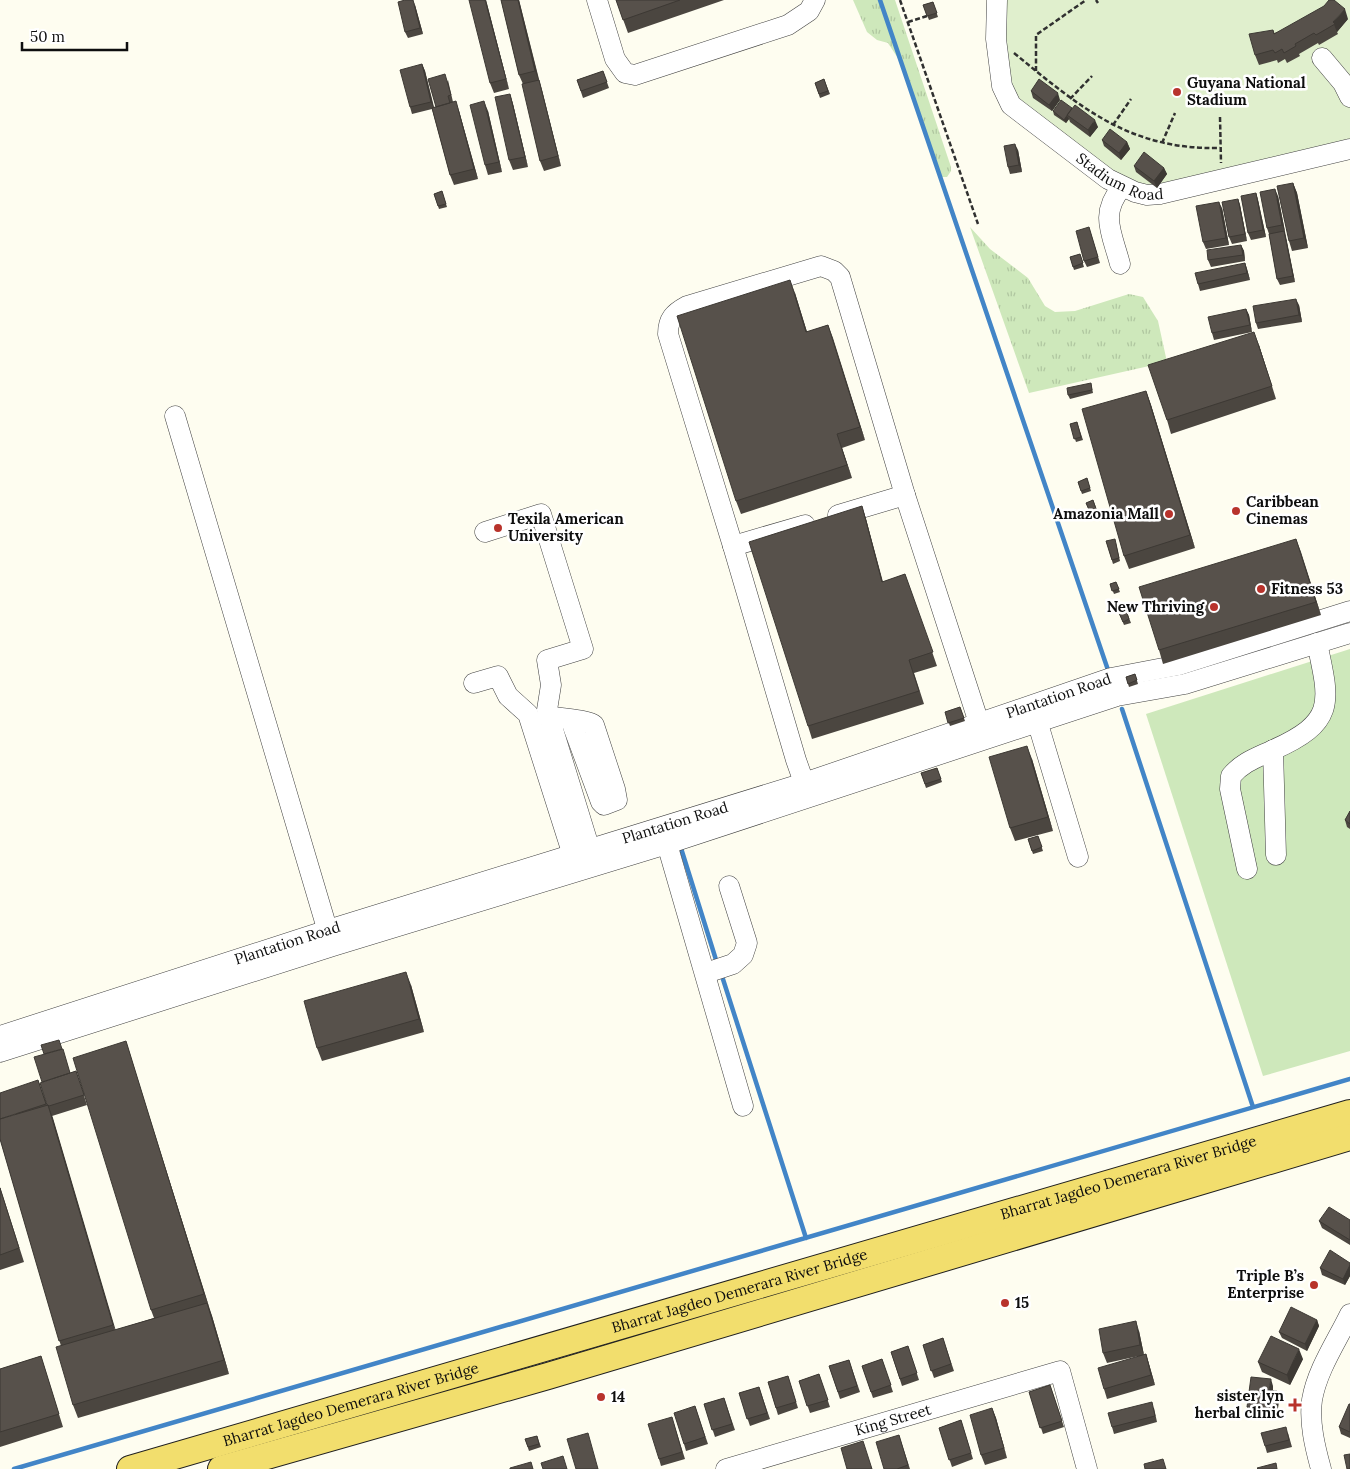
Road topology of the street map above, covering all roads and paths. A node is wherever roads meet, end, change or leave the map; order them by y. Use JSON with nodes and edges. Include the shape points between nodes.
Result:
{"nodes":[{"id":1,"x":597,"y":0,"type":"edge"},
{"id":2,"x":815,"y":0,"type":"edge"},
{"id":3,"x":900,"y":0,"type":"edge"},
{"id":4,"x":997,"y":0,"type":"edge"},
{"id":5,"x":1086,"y":0,"type":"edge"},
{"id":6,"x":1096,"y":0,"type":"edge"},
{"id":7,"x":1098,"y":3,"type":"dead end"},
{"id":8,"x":927,"y":16,"type":"edge"},
{"id":9,"x":908,"y":22,"type":"junction"},
{"id":10,"x":996,"y":39,"type":"junction"},
{"id":11,"x":1322,"y":58,"type":"dead end"},
{"id":12,"x":1036,"y":71,"type":"junction"},
{"id":13,"x":1092,"y":76,"type":"dead end"},
{"id":14,"x":1350,"y":94,"type":"edge"},
{"id":15,"x":1131,"y":98,"type":"dead end"},
{"id":16,"x":1070,"y":99,"type":"junction"},
{"id":17,"x":1175,"y":113,"type":"dead end"},
{"id":18,"x":1220,"y":117,"type":"dead end"},
{"id":19,"x":1113,"y":125,"type":"junction"},
{"id":20,"x":1162,"y":143,"type":"junction"},
{"id":21,"x":1350,"y":149,"type":"edge"},
{"id":22,"x":1122,"y":187,"type":"junction"},
{"id":23,"x":978,"y":224,"type":"dead end"},
{"id":24,"x":1120,"y":264,"type":"dead end"},
{"id":25,"x":174,"y":416,"type":"dead end"},
{"id":26,"x":905,"y":495,"type":"junction"},
{"id":27,"x":485,"y":532,"type":"dead end"},
{"id":28,"x":734,"y":546,"type":"junction"},
{"id":29,"x":1350,"y":611,"type":"edge"},
{"id":30,"x":1350,"y":633,"type":"edge"},
{"id":31,"x":1317,"y":643,"type":"junction"},
{"id":32,"x":474,"y":683,"type":"dead end"},
{"id":33,"x":541,"y":713,"type":"junction"},
{"id":34,"x":571,"y":721,"type":"dead end"},
{"id":35,"x":979,"y":723,"type":"junction"},
{"id":36,"x":1038,"y":724,"type":"junction"},
{"id":37,"x":1273,"y":750,"type":"junction"},
{"id":38,"x":807,"y":791,"type":"junction"},
{"id":39,"x":667,"y":844,"type":"junction"},
{"id":40,"x":1276,"y":855,"type":"dead end"},
{"id":41,"x":1078,"y":857,"type":"dead end"},
{"id":42,"x":584,"y":860,"type":"junction"},
{"id":43,"x":1247,"y":869,"type":"dead end"},
{"id":44,"x":729,"y":886,"type":"dead end"},
{"id":45,"x":330,"y":938,"type":"junction"},
{"id":46,"x":706,"y":973,"type":"junction"},
{"id":47,"x":0,"y":1036,"type":"edge"},
{"id":48,"x":0,"y":1052,"type":"edge"},
{"id":49,"x":743,"y":1106,"type":"dead end"},
{"id":50,"x":1350,"y":1113,"type":"edge"},
{"id":51,"x":1350,"y":1137,"type":"edge"},
{"id":52,"x":1350,"y":1314,"type":"edge"},
{"id":53,"x":130,"y":1469,"type":"edge"},
{"id":54,"x":221,"y":1469,"type":"edge"},
{"id":55,"x":726,"y":1469,"type":"edge"},
{"id":56,"x":1087,"y":1469,"type":"edge"},
{"id":57,"x":1320,"y":1469,"type":"edge"}],
"edges":[{"from":1,"to":2,"type":"street","via":[[615,59],[625,72],[635,75],[788,25],[809,11]]},
{"from":3,"to":9,"type":"path"},
{"from":4,"to":10,"type":"street","name":"Stadium Road"},
{"from":5,"to":12,"type":"path","via":[[1036,35]]},
{"from":6,"to":7,"type":"path"},
{"from":8,"to":9,"type":"path"},
{"from":9,"to":23,"type":"path"},
{"from":10,"to":12,"type":"path"},
{"from":10,"to":22,"type":"street","name":"Stadium Road","via":[[1002,86],[1012,105],[1072,154]]},
{"from":11,"to":14,"type":"street"},
{"from":12,"to":16,"type":"path"},
{"from":13,"to":16,"type":"path"},
{"from":15,"to":19,"type":"path"},
{"from":16,"to":19,"type":"path"},
{"from":17,"to":20,"type":"path"},
{"from":18,"to":20,"type":"path","via":[[1220,148],[1198,149]]},
{"from":19,"to":20,"type":"path"},
{"from":21,"to":22,"type":"street","name":"Stadium Road","via":[[1160,194],[1147,195]]},
{"from":22,"to":24,"type":"street","via":[[1112,198],[1108,214]]},
{"from":25,"to":45,"type":"street"},
{"from":26,"to":28,"type":"street"},
{"from":26,"to":28,"type":"street","via":[[843,284],[834,271],[821,266],[686,306],[676,311],[668,325],[668,334]]},
{"from":26,"to":35,"type":"street"},
{"from":27,"to":33,"type":"street","via":[[541,514],[583,649],[547,660],[551,685]]},
{"from":28,"to":38,"type":"street"},
{"from":29,"to":35,"type":"street","name":"Plantation Road","via":[[1179,664],[1111,678]]},
{"from":30,"to":31,"type":"street","name":"Plantation Road"},
{"from":31,"to":36,"type":"street","name":"Plantation Road","via":[[1185,684],[1117,696]]},
{"from":31,"to":37,"type":"street","via":[[1326,687],[1324,710],[1312,728]]},
{"from":32,"to":33,"type":"street","via":[[498,676],[508,696]]},
{"from":33,"to":34,"type":"street"},
{"from":33,"to":42,"type":"street"},
{"from":35,"to":38,"type":"street","name":"Plantation Road"},
{"from":36,"to":38,"type":"street","name":"Plantation Road"},
{"from":36,"to":41,"type":"street"},
{"from":37,"to":40,"type":"street"},
{"from":37,"to":43,"type":"street","via":[[1251,759],[1231,776],[1230,789]]},
{"from":38,"to":39,"type":"street","name":"Plantation Road"},
{"from":38,"to":42,"type":"street","name":"Plantation Road"},
{"from":39,"to":42,"type":"street","name":"Plantation Road"},
{"from":39,"to":46,"type":"street"},
{"from":42,"to":45,"type":"street","name":"Plantation Road"},
{"from":44,"to":46,"type":"street","via":[[747,943],[743,955],[733,964]]},
{"from":45,"to":47,"type":"street","name":"Plantation Road"},
{"from":45,"to":48,"type":"street","name":"Plantation Road"},
{"from":46,"to":49,"type":"street"},
{"from":50,"to":53,"type":"main road","name":"Bharrat Jagdeo Demerara River Bridge"},
{"from":51,"to":54,"type":"main road","name":"Bharrat Jagdeo Demerara River Bridge","via":[[548,1376]]},
{"from":52,"to":57,"type":"street","via":[[1312,1399],[1312,1426]]},
{"from":55,"to":56,"type":"street","name":"King Street","via":[[1060,1371]]}]}
